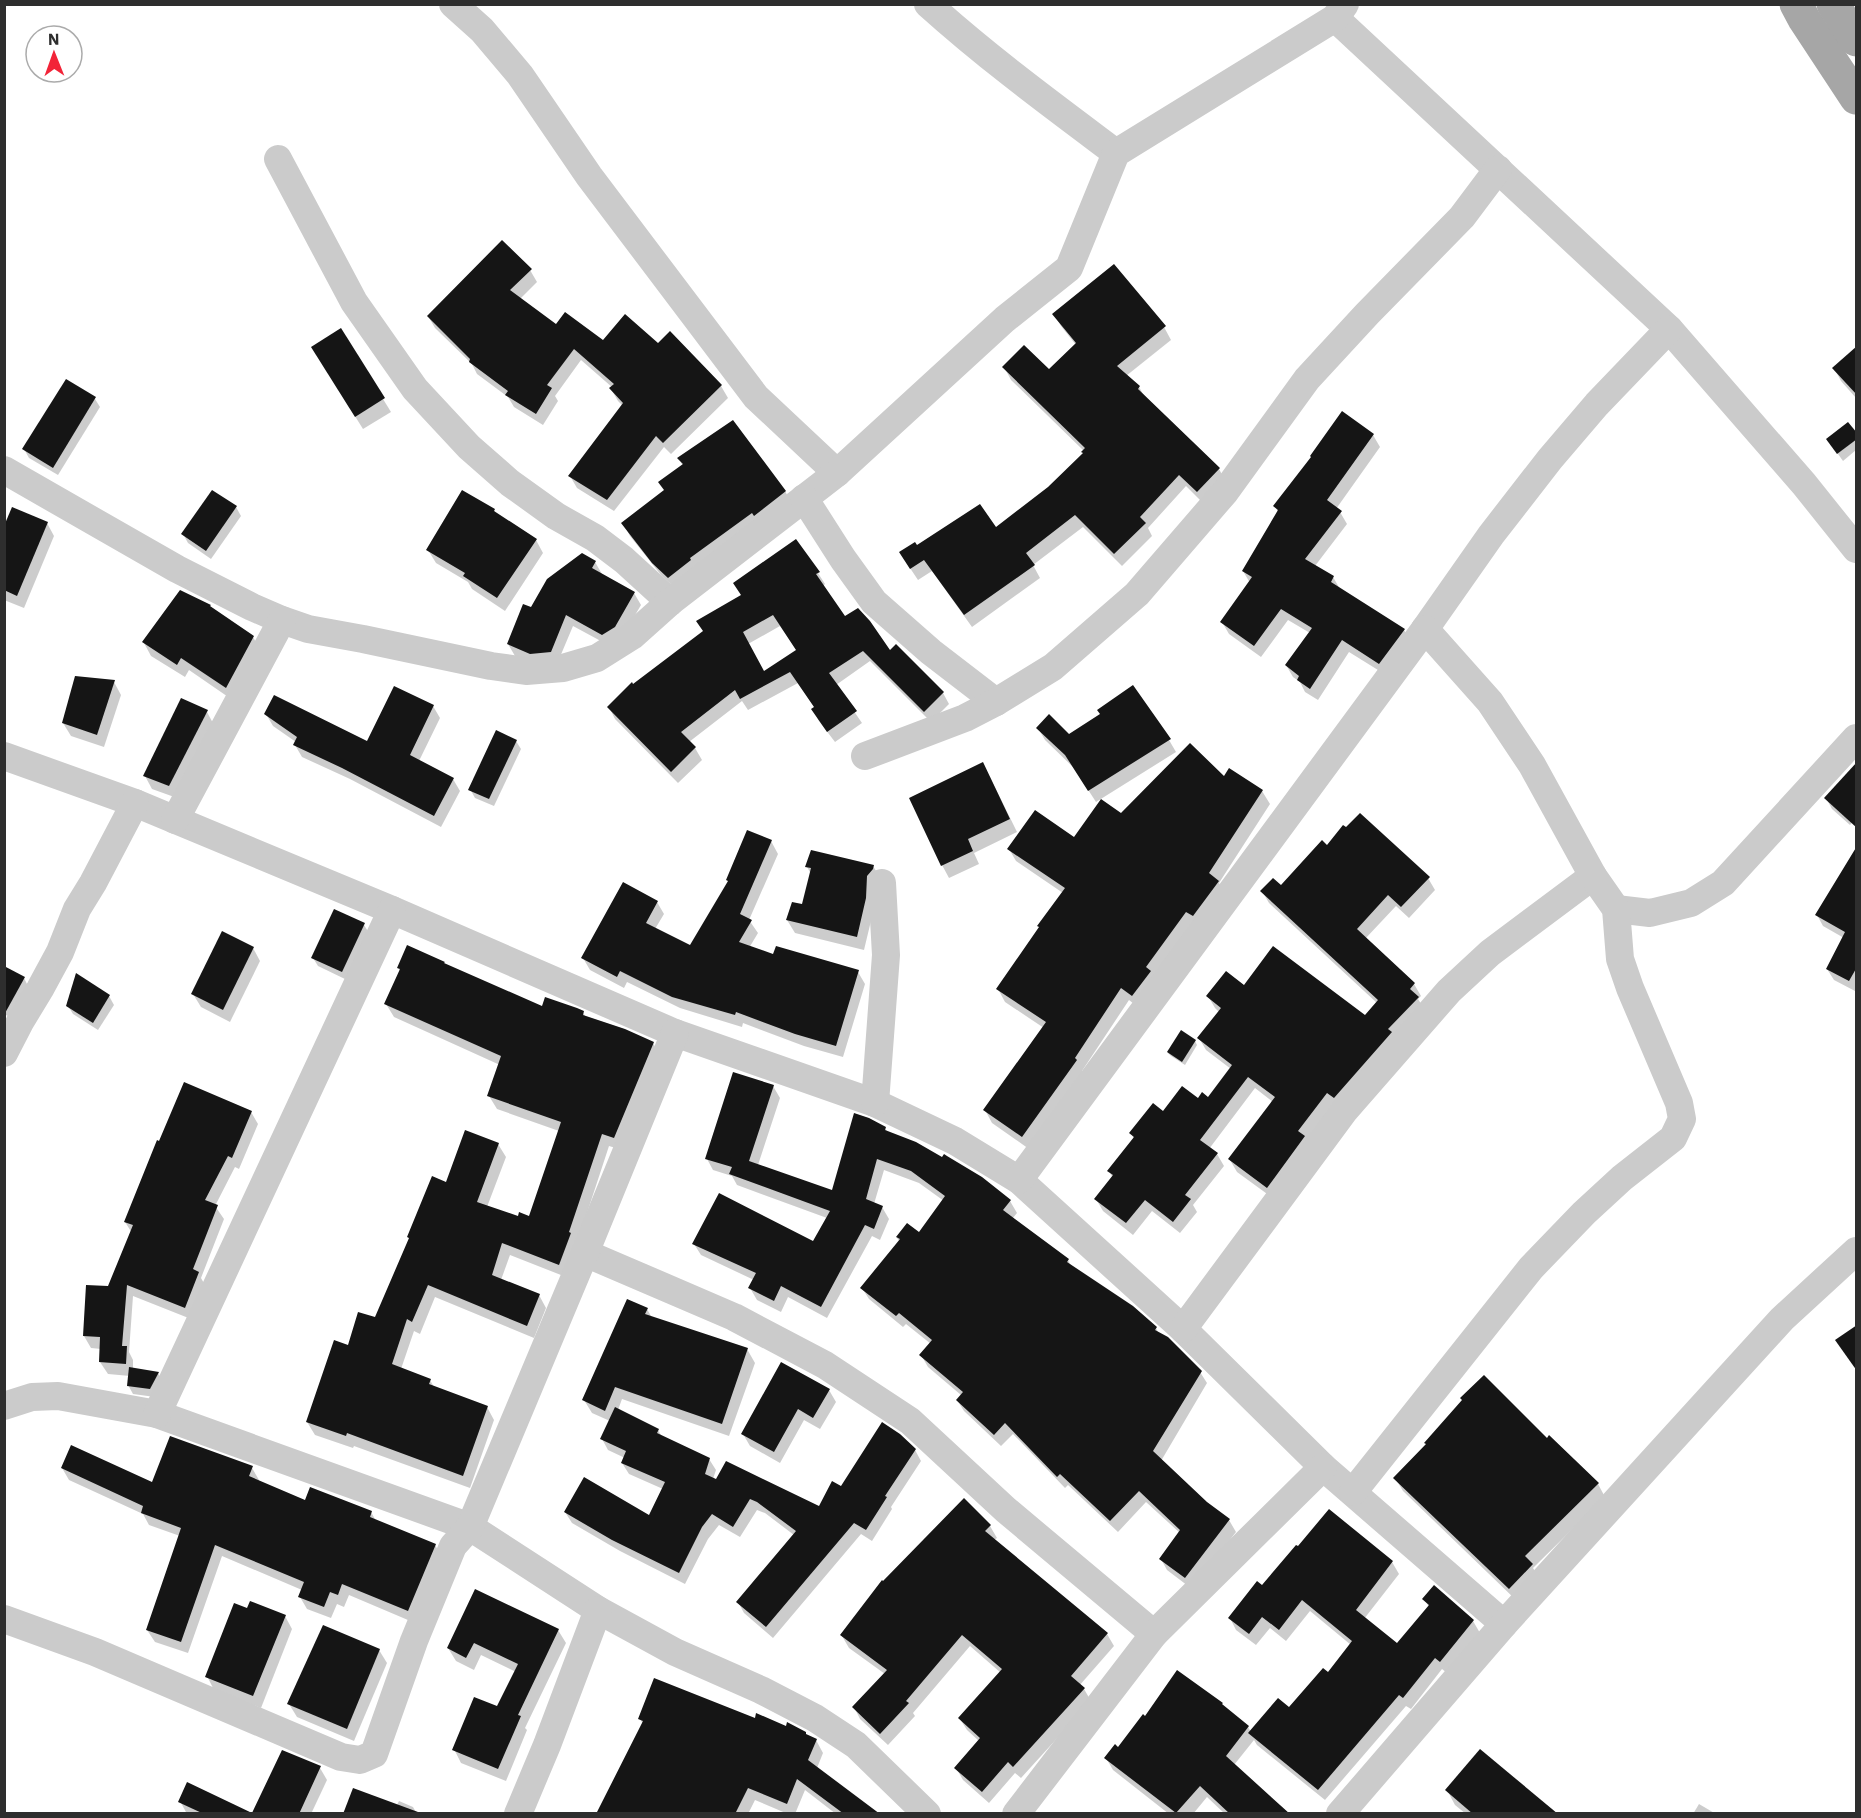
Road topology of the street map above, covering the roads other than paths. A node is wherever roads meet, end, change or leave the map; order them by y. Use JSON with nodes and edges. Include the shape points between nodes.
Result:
{"nodes":[{"id":1,"x":453,"y":4,"type":"edge"},
{"id":2,"x":928,"y":4,"type":"edge"},
{"id":3,"x":1796,"y":4,"type":"edge"},
{"id":4,"x":1833,"y":4,"type":"edge"},
{"id":5,"x":1340,"y":11,"type":"edge"},
{"id":6,"x":1857,"y":40,"type":"edge"},
{"id":7,"x":1857,"y":98,"type":"edge"},
{"id":8,"x":1116,"y":153,"type":"junction"},
{"id":9,"x":278,"y":159,"type":"dead end"},
{"id":10,"x":1498,"y":170,"type":"junction"},
{"id":11,"x":1669,"y":329,"type":"junction"},
{"id":12,"x":4,"y":470,"type":"edge"},
{"id":13,"x":837,"y":473,"type":"junction"},
{"id":14,"x":804,"y":498,"type":"junction"},
{"id":15,"x":1857,"y":549,"type":"edge"},
{"id":16,"x":670,"y":602,"type":"junction"},
{"id":17,"x":282,"y":620,"type":"junction"},
{"id":18,"x":1425,"y":629,"type":"junction"},
{"id":19,"x":996,"y":702,"type":"junction"},
{"id":20,"x":1857,"y":738,"type":"edge"},
{"id":21,"x":4,"y":756,"type":"edge"},
{"id":22,"x":865,"y":756,"type":"dead end"},
{"id":23,"x":135,"y":803,"type":"junction"},
{"id":24,"x":175,"y":820,"type":"junction"},
{"id":25,"x":1593,"y":876,"type":"junction"},
{"id":26,"x":882,"y":883,"type":"dead end"},
{"id":27,"x":1616,"y":909,"type":"junction"},
{"id":28,"x":392,"y":910,"type":"junction"},
{"id":29,"x":675,"y":1033,"type":"junction"},
{"id":30,"x":4,"y":1053,"type":"edge"},
{"id":31,"x":875,"y":1103,"type":"junction"},
{"id":32,"x":1019,"y":1179,"type":"junction"},
{"id":33,"x":1857,"y":1251,"type":"edge"},
{"id":34,"x":585,"y":1253,"type":"junction"},
{"id":35,"x":1183,"y":1329,"type":"junction"},
{"id":36,"x":4,"y":1406,"type":"edge"},
{"id":37,"x":157,"y":1414,"type":"junction"},
{"id":38,"x":1323,"y":1467,"type":"junction"},
{"id":39,"x":1353,"y":1492,"type":"junction"},
{"id":40,"x":470,"y":1527,"type":"junction"},
{"id":41,"x":598,"y":1610,"type":"junction"},
{"id":42,"x":4,"y":1619,"type":"edge"},
{"id":43,"x":1504,"y":1624,"type":"junction"},
{"id":44,"x":1154,"y":1634,"type":"junction"},
{"id":45,"x":518,"y":1814,"type":"edge"},
{"id":46,"x":927,"y":1814,"type":"edge"},
{"id":47,"x":1016,"y":1814,"type":"edge"},
{"id":48,"x":1340,"y":1814,"type":"edge"}],
"edges":[{"from":1,"to":13,"type":"street","via":[[482,30],[520,75],[589,176],[756,398]]},
{"from":2,"to":8,"type":"street"},
{"from":3,"to":7,"type":"main road"},
{"from":4,"to":6,"type":"main road"},
{"from":5,"to":8,"type":"street"},
{"from":5,"to":10,"type":"street"},
{"from":8,"to":13,"type":"street","via":[[1068,268],[1005,319]]},
{"from":9,"to":16,"type":"street","via":[[354,302],[415,389],[469,447],[510,483],[617,554]]},
{"from":10,"to":11,"type":"street"},
{"from":10,"to":19,"type":"street","via":[[1462,217],[1308,379],[1225,492],[1137,594],[1053,668]]},
{"from":11,"to":15,"type":"street"},
{"from":11,"to":18,"type":"street","via":[[1551,459]]},
{"from":12,"to":17,"type":"street","via":[[177,569]]},
{"from":13,"to":14,"type":"street"},
{"from":14,"to":16,"type":"street"},
{"from":14,"to":19,"type":"street","via":[[874,602]]},
{"from":16,"to":17,"type":"street","via":[[632,636],[597,658],[563,668],[526,671],[309,629]]},
{"from":17,"to":24,"type":"street"},
{"from":18,"to":25,"type":"street","via":[[1490,702],[1532,765]]},
{"from":18,"to":32,"type":"street"},
{"from":19,"to":22,"type":"street"},
{"from":20,"to":27,"type":"street","via":[[1723,883],[1691,903],[1650,913]]},
{"from":21,"to":23,"type":"street"},
{"from":23,"to":24,"type":"street"},
{"from":23,"to":30,"type":"street"},
{"from":24,"to":28,"type":"street"},
{"from":25,"to":27,"type":"street"},
{"from":25,"to":35,"type":"street","via":[[1490,954],[1449,991],[1345,1110]]},
{"from":26,"to":31,"type":"street","via":[[886,955]]},
{"from":27,"to":39,"type":"street","via":[[1620,959],[1682,1119],[1673,1138],[1591,1206],[1532,1269]]},
{"from":28,"to":29,"type":"street"},
{"from":28,"to":37,"type":"street"},
{"from":29,"to":31,"type":"street"},
{"from":29,"to":34,"type":"street"},
{"from":31,"to":32,"type":"street"},
{"from":32,"to":35,"type":"street"},
{"from":33,"to":43,"type":"street","via":[[1782,1319]]},
{"from":34,"to":40,"type":"street"},
{"from":34,"to":44,"type":"street","via":[[734,1317],[825,1365],[909,1421],[1006,1510]]},
{"from":35,"to":38,"type":"street"},
{"from":36,"to":37,"type":"street","via":[[32,1397],[58,1396]]},
{"from":37,"to":40,"type":"street"},
{"from":38,"to":39,"type":"street"},
{"from":38,"to":44,"type":"street"},
{"from":39,"to":43,"type":"street"},
{"from":40,"to":41,"type":"street"},
{"from":40,"to":42,"type":"street","via":[[453,1546],[374,1754],[360,1760],[341,1757],[94,1652]]},
{"from":41,"to":45,"type":"street"},
{"from":41,"to":46,"type":"street","via":[[675,1652],[815,1718],[856,1745]]},
{"from":43,"to":48,"type":"street"},
{"from":44,"to":47,"type":"street"}]}
